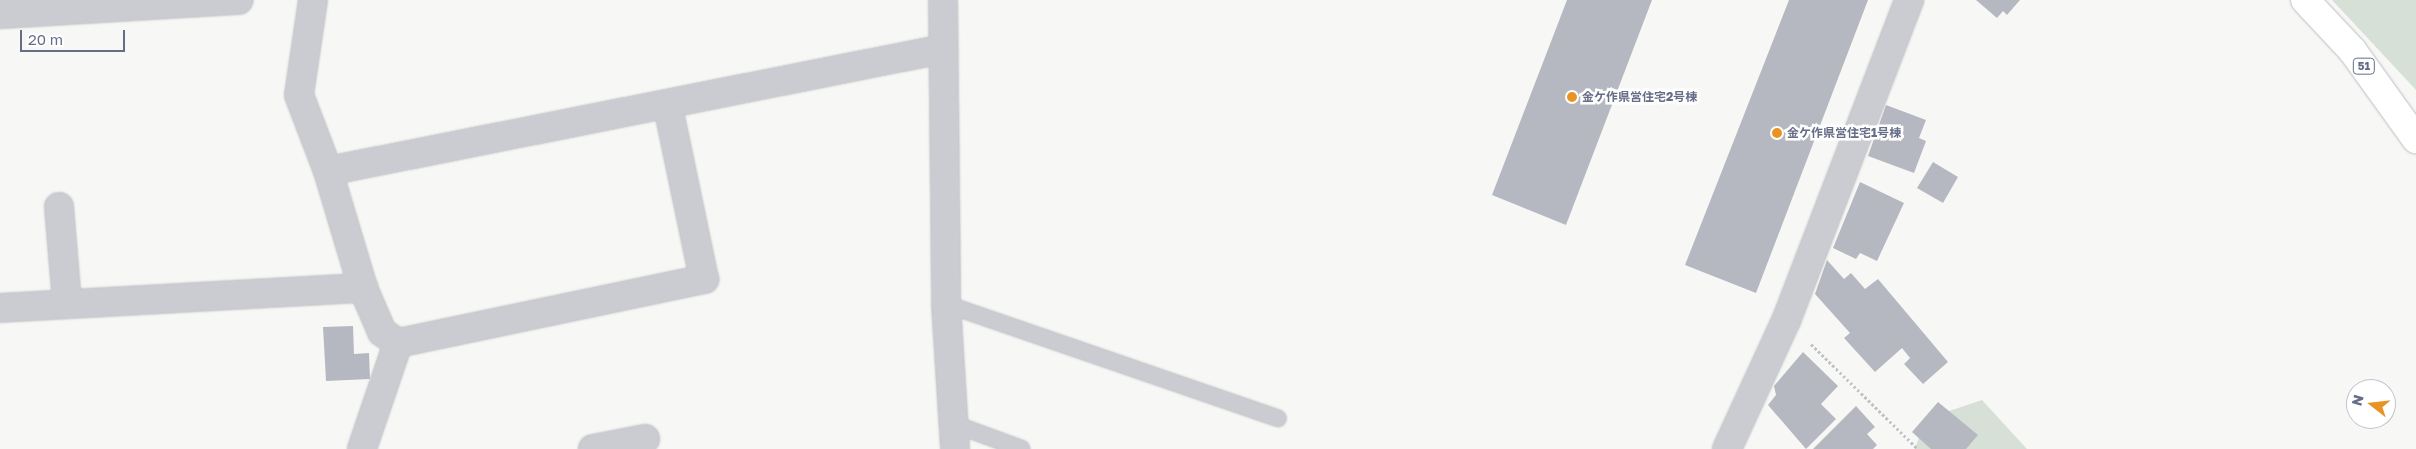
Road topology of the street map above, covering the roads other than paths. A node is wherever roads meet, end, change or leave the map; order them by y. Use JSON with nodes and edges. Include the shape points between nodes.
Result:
{"nodes":[{"id":1,"x":239,"y":0,"type":"edge"},
{"id":2,"x":313,"y":0,"type":"edge"},
{"id":3,"x":943,"y":0,"type":"edge"},
{"id":4,"x":1909,"y":0,"type":"edge"},
{"id":5,"x":2305,"y":0,"type":"edge"},
{"id":6,"x":0,"y":14,"type":"edge"},
{"id":7,"x":943,"y":49,"type":"junction"},
{"id":8,"x":668,"y":106,"type":"junction"},
{"id":9,"x":2416,"y":139,"type":"edge"},
{"id":10,"x":328,"y":171,"type":"junction"},
{"id":11,"x":59,"y":207,"type":"dead end"},
{"id":12,"x":363,"y":288,"type":"junction"},
{"id":13,"x":67,"y":303,"type":"junction"},
{"id":14,"x":946,"y":304,"type":"junction"},
{"id":15,"x":0,"y":308,"type":"edge"},
{"id":16,"x":398,"y":344,"type":"junction"},
{"id":17,"x":1278,"y":418,"type":"dead end"},
{"id":18,"x":954,"y":437,"type":"edge"},
{"id":19,"x":645,"y":439,"type":"dead end"},
{"id":20,"x":362,"y":449,"type":"edge"},
{"id":21,"x":593,"y":449,"type":"edge"},
{"id":22,"x":1022,"y":449,"type":"edge"},
{"id":23,"x":1727,"y":449,"type":"edge"}],
"edges":[{"from":1,"to":6,"type":"street"},
{"from":2,"to":10,"type":"street","via":[[299,94]]},
{"from":3,"to":7,"type":"street"},
{"from":4,"to":23,"type":"street","via":[[1786,321]]},
{"from":5,"to":9,"type":"main road","number":"51","via":[[2352,50]]},
{"from":7,"to":8,"type":"street"},
{"from":7,"to":14,"type":"street"},
{"from":8,"to":10,"type":"street"},
{"from":8,"to":16,"type":"street","via":[[704,279]]},
{"from":10,"to":12,"type":"street"},
{"from":11,"to":13,"type":"street"},
{"from":12,"to":13,"type":"street"},
{"from":12,"to":16,"type":"street","via":[[382,332]]},
{"from":13,"to":15,"type":"street"},
{"from":14,"to":17,"type":"lane"},
{"from":14,"to":18,"type":"street"},
{"from":16,"to":20,"type":"street"},
{"from":18,"to":22,"type":"lane"},
{"from":19,"to":21,"type":"street"}]}
